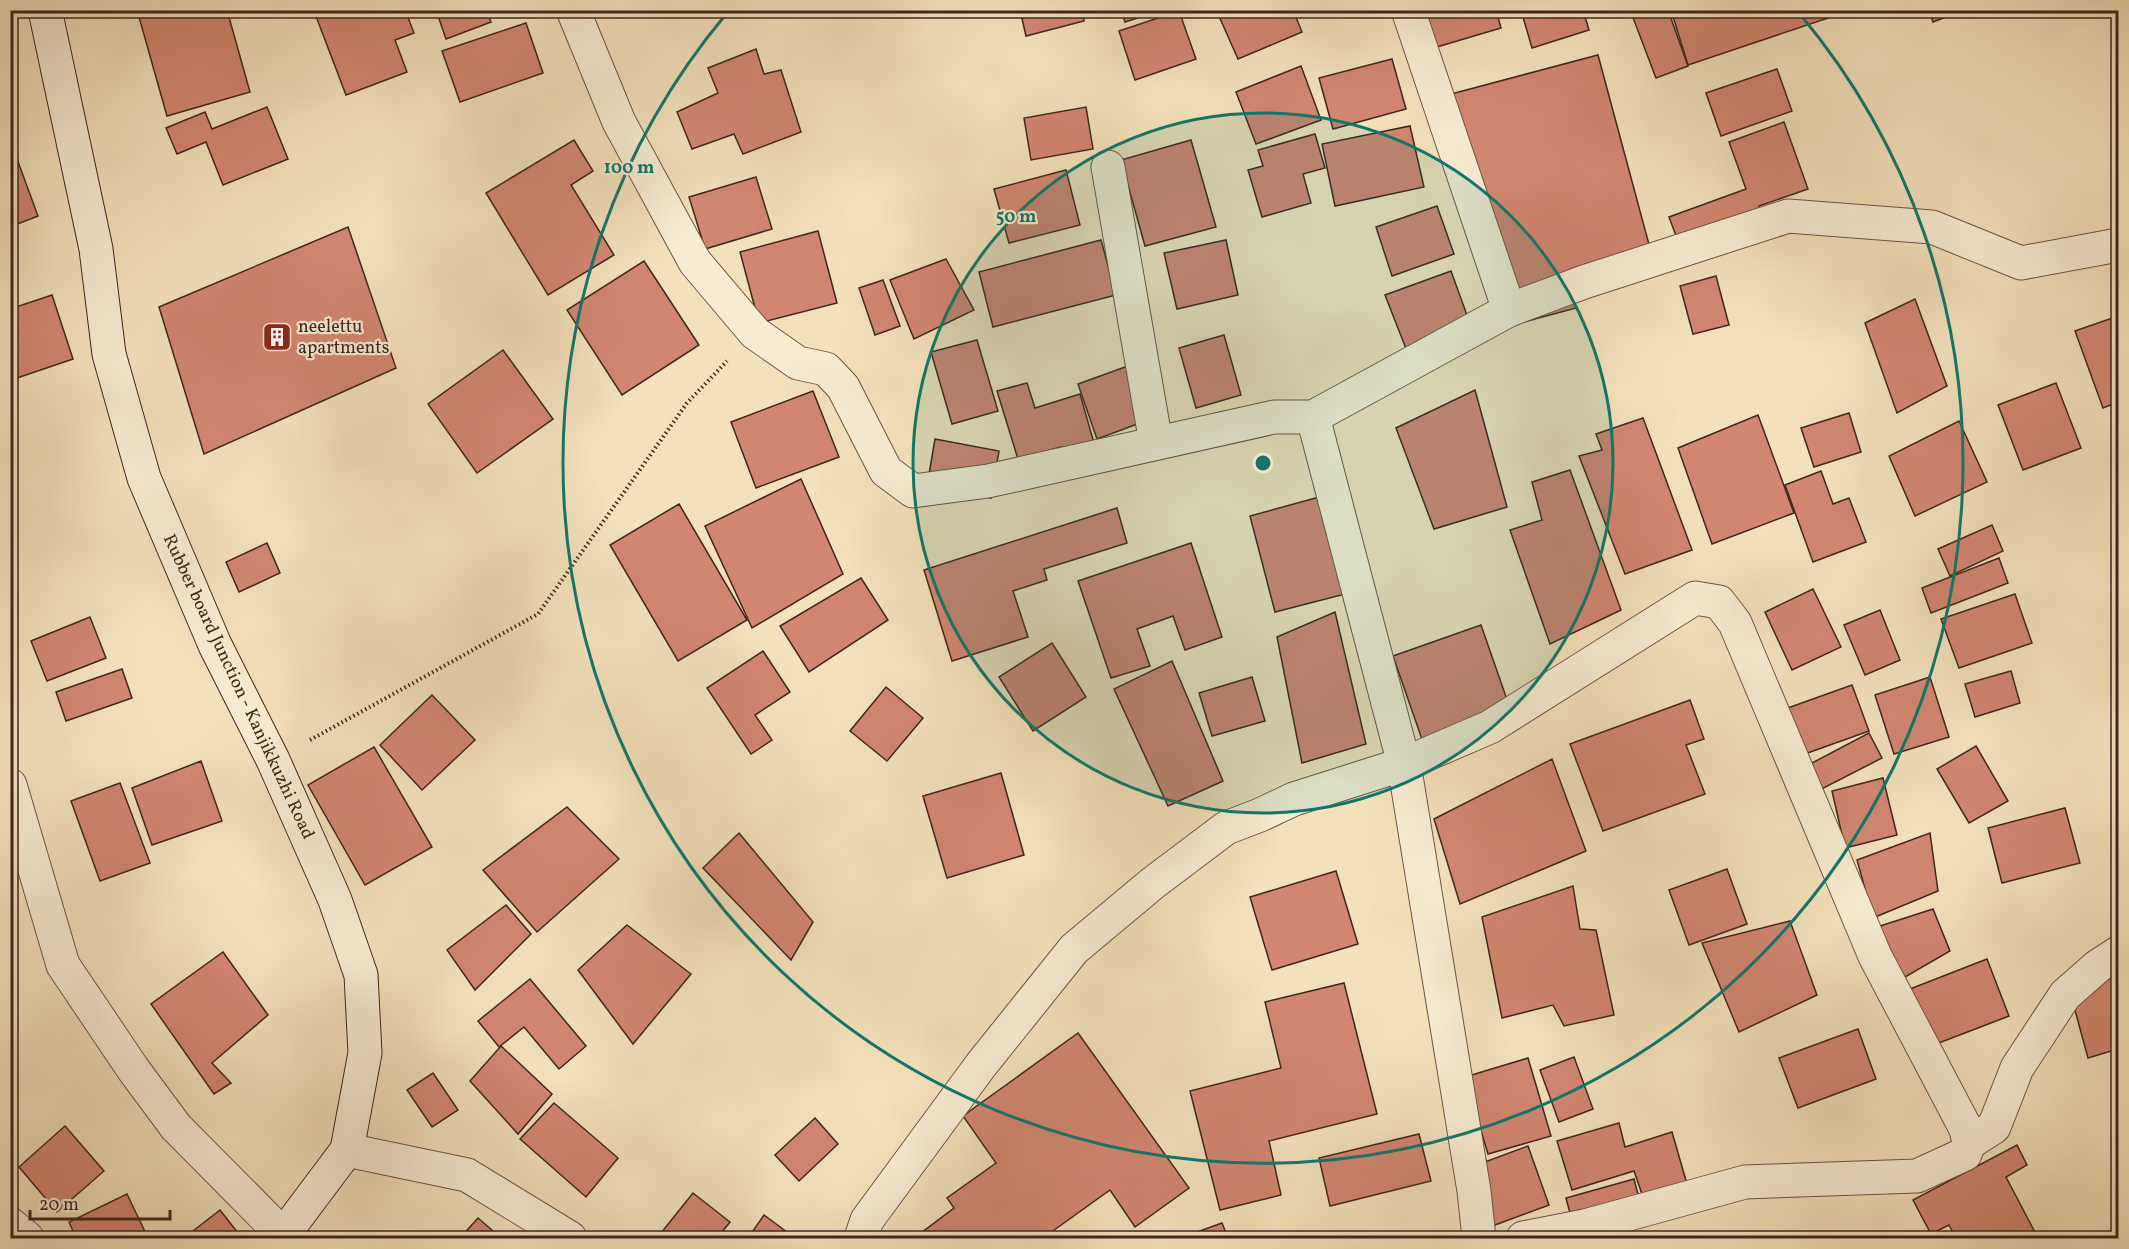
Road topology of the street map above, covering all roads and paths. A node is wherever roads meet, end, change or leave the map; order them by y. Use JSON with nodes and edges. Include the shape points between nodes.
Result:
{"nodes":[{"id":1,"x":45,"y":10,"type":"edge"},
{"id":2,"x":573,"y":10,"type":"edge"},
{"id":3,"x":1408,"y":10,"type":"edge"},
{"id":4,"x":1108,"y":167,"type":"dead end"},
{"id":5,"x":2118,"y":244,"type":"edge"},
{"id":6,"x":1509,"y":310,"type":"junction"},
{"id":7,"x":755,"y":333,"type":"junction"},
{"id":8,"x":1313,"y":417,"type":"junction"},
{"id":9,"x":1156,"y":443,"type":"junction"},
{"id":10,"x":273,"y":760,"type":"junction"},
{"id":11,"x":1404,"y":764,"type":"junction"},
{"id":12,"x":10,"y":785,"type":"edge"},
{"id":13,"x":2118,"y":953,"type":"edge"},
{"id":14,"x":1969,"y":1143,"type":"junction"},
{"id":15,"x":348,"y":1150,"type":"junction"},
{"id":16,"x":10,"y":1224,"type":"edge"},
{"id":17,"x":283,"y":1237,"type":"edge"},
{"id":18,"x":27,"y":1239,"type":"edge"},
{"id":19,"x":570,"y":1239,"type":"edge"},
{"id":20,"x":861,"y":1239,"type":"edge"},
{"id":21,"x":1479,"y":1239,"type":"edge"},
{"id":22,"x":1523,"y":1239,"type":"edge"}],
"edges":[{"from":1,"to":10,"type":"street","name":"Rubber board Junction - Kanjikkuzhi Road","via":[[96,249],[109,354],[144,478],[215,645]]},
{"from":2,"to":7,"type":"street","via":[[619,122],[695,262]]},
{"from":3,"to":6,"type":"street"},
{"from":4,"to":9,"type":"street"},
{"from":5,"to":6,"type":"street","via":[[2021,263],[1932,226],[1788,216]]},
{"from":6,"to":8,"type":"street"},
{"from":7,"to":9,"type":"street","via":[[798,363],[825,369],[843,387],[886,471],[913,491],[988,481]]},
{"from":7,"to":10,"type":"path","via":[[687,403],[538,614]]},
{"from":8,"to":9,"type":"street","via":[[1274,417]]},
{"from":8,"to":11,"type":"street"},
{"from":10,"to":15,"type":"street","name":"Rubber board Junction - Kanjikkuzhi Road","via":[[362,975],[365,1053]]},
{"from":11,"to":14,"type":"street","via":[[1490,728],[1695,598],[1719,602],[1735,623],[1875,956],[1966,1129]]},
{"from":11,"to":20,"type":"street","via":[[1294,799],[1226,828],[1074,949],[981,1065],[873,1211]]},
{"from":11,"to":21,"type":"street"},
{"from":12,"to":17,"type":"street","via":[[63,965],[176,1127]]},
{"from":13,"to":14,"type":"street","via":[[2097,966],[2066,995],[2017,1068],[1994,1127]]},
{"from":14,"to":22,"type":"street","via":[[1965,1154],[1917,1176],[1745,1182]]},
{"from":15,"to":17,"type":"street","name":"Rubber board Junction - Kanjikkuzhi Road"},
{"from":15,"to":19,"type":"street","via":[[467,1175]]},
{"from":16,"to":18,"type":"street"}]}
